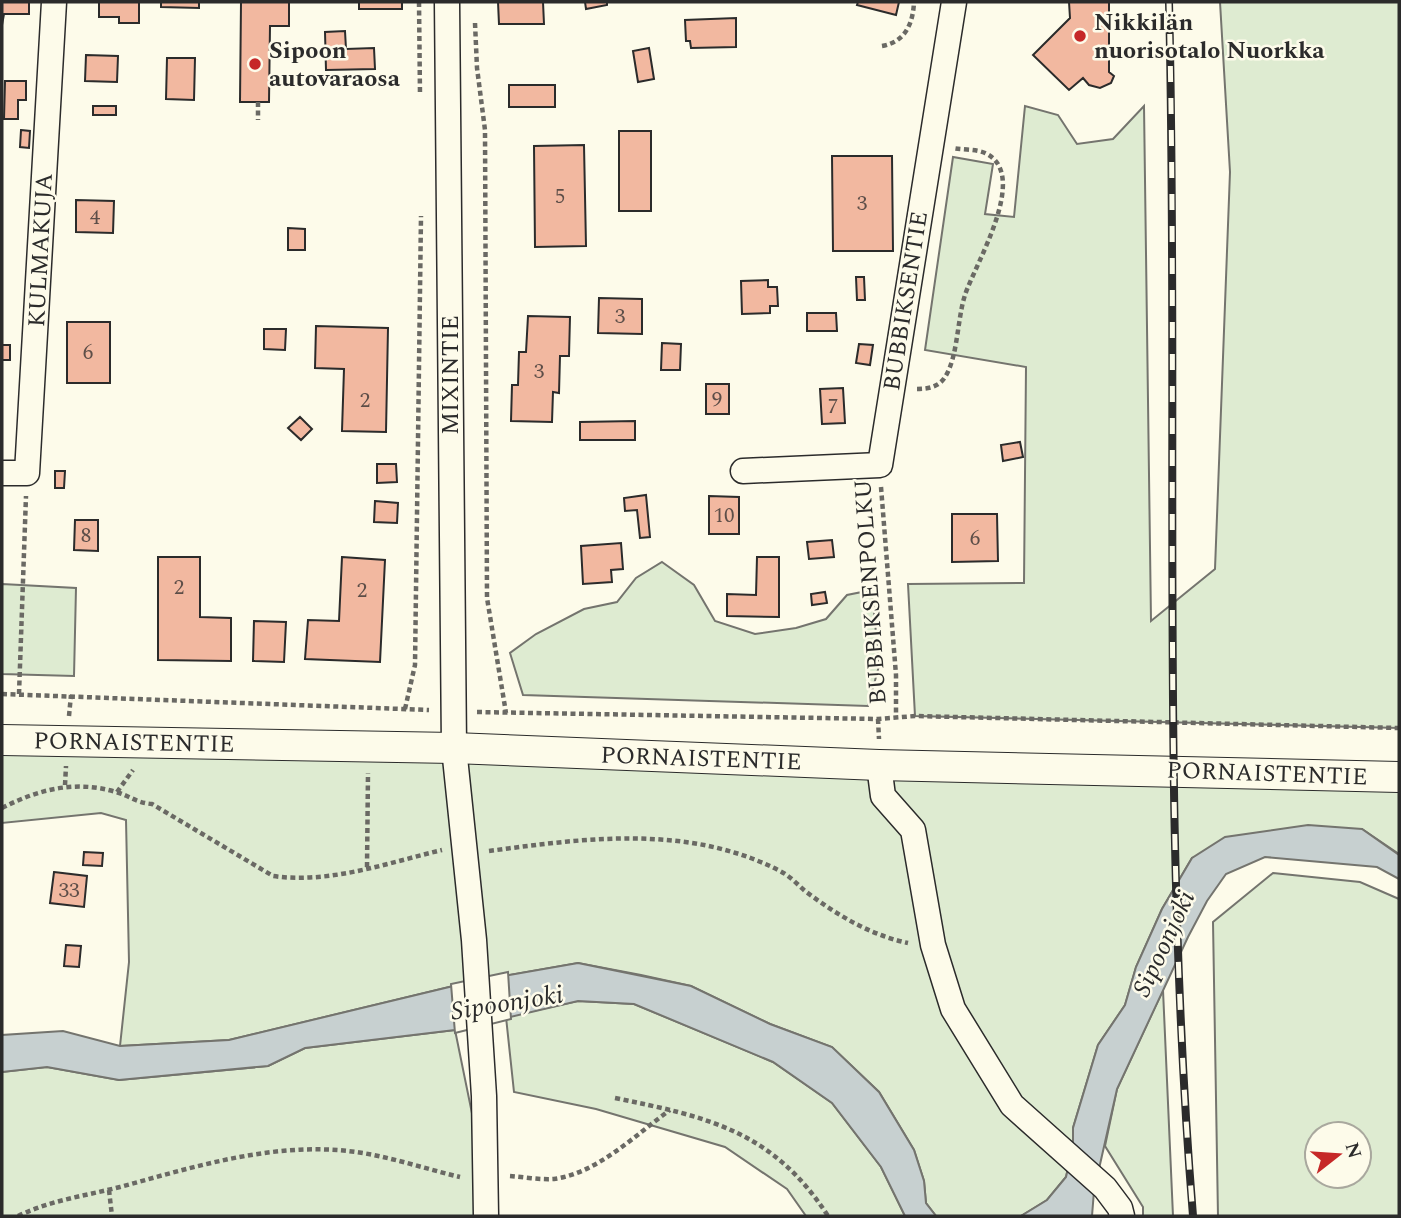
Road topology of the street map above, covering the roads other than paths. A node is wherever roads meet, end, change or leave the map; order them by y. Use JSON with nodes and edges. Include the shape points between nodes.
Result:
{"nodes":[{"id":1,"x":54,"y":2,"type":"edge"},
{"id":2,"x":447,"y":2,"type":"edge"},
{"id":3,"x":954,"y":2,"type":"edge"},
{"id":4,"x":743,"y":471,"type":"dead end"},
{"id":5,"x":2,"y":473,"type":"edge"},
{"id":6,"x":2,"y":740,"type":"edge"},
{"id":7,"x":453,"y":748,"type":"junction"},
{"id":8,"x":879,"y":765,"type":"junction"},
{"id":9,"x":1399,"y":777,"type":"edge"},
{"id":10,"x":486,"y":1216,"type":"edge"},
{"id":11,"x":1122,"y":1216,"type":"edge"}],
"edges":[{"from":1,"to":5,"type":"street","name":"KULMAKUJA","via":[[27,473]]},
{"from":2,"to":7,"type":"street","name":"MIXINTIE"},
{"from":3,"to":4,"type":"street","name":"BUBBIKSENTIE","via":[[880,465]]},
{"from":6,"to":7,"type":"street","name":"PORNAISTENTIE"},
{"from":7,"to":8,"type":"street","name":"PORNAISTENTIE"},
{"from":7,"to":10,"type":"street","name":"MIXINTIE","via":[[474,940]]},
{"from":8,"to":9,"type":"street","name":"PORNAISTENTIE"},
{"from":8,"to":11,"type":"street","via":[[883,796],[913,830],[933,945],[953,1009],[1012,1105],[1105,1188]]}]}
